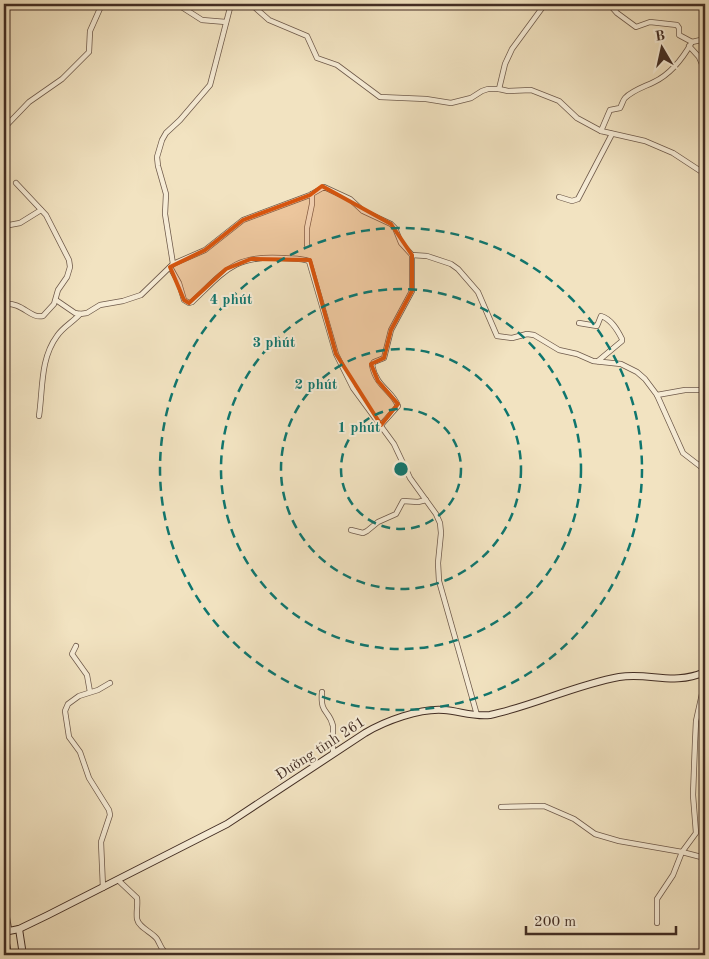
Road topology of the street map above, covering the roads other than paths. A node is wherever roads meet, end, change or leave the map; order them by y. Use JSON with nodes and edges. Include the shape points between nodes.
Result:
{"nodes":[{"id":1,"x":102,"y":4,"type":"edge"},
{"id":2,"x":177,"y":4,"type":"edge"},
{"id":3,"x":230,"y":4,"type":"edge"},
{"id":4,"x":251,"y":4,"type":"edge"},
{"id":5,"x":545,"y":4,"type":"edge"},
{"id":6,"x":609,"y":4,"type":"edge"},
{"id":7,"x":226,"y":22,"type":"junction"},
{"id":8,"x":705,"y":39,"type":"edge"},
{"id":9,"x":690,"y":44,"type":"junction"},
{"id":10,"x":705,"y":71,"type":"edge"},
{"id":11,"x":498,"y":89,"type":"junction"},
{"id":12,"x":4,"y":128,"type":"edge"},
{"id":13,"x":601,"y":131,"type":"junction"},
{"id":14,"x":612,"y":134,"type":"junction"},
{"id":15,"x":705,"y":174,"type":"edge"},
{"id":16,"x":16,"y":183,"type":"dead end"},
{"id":17,"x":312,"y":194,"type":"junction"},
{"id":18,"x":559,"y":197,"type":"dead end"},
{"id":19,"x":41,"y":210,"type":"junction"},
{"id":20,"x":4,"y":226,"type":"edge"},
{"id":21,"x":307,"y":246,"type":"dead end"},
{"id":22,"x":412,"y":255,"type":"junction"},
{"id":23,"x":171,"y":266,"type":"junction"},
{"id":24,"x":56,"y":300,"type":"junction"},
{"id":25,"x":4,"y":304,"type":"edge"},
{"id":26,"x":80,"y":314,"type":"junction"},
{"id":27,"x":579,"y":323,"type":"dead end"},
{"id":28,"x":598,"y":361,"type":"junction"},
{"id":29,"x":705,"y":390,"type":"edge"},
{"id":30,"x":657,"y":395,"type":"junction"},
{"id":31,"x":39,"y":416,"type":"dead end"},
{"id":32,"x":381,"y":425,"type":"junction"},
{"id":33,"x":4,"y":461,"type":"edge"},
{"id":34,"x":705,"y":470,"type":"edge"},
{"id":35,"x":4,"y":472,"type":"edge"},
{"id":36,"x":426,"y":500,"type":"junction"},
{"id":37,"x":351,"y":530,"type":"dead end"},
{"id":38,"x":76,"y":646,"type":"dead end"},
{"id":39,"x":704,"y":673,"type":"edge"},
{"id":40,"x":110,"y":683,"type":"dead end"},
{"id":41,"x":90,"y":692,"type":"junction"},
{"id":42,"x":322,"y":692,"type":"dead end"},
{"id":43,"x":478,"y":716,"type":"junction"},
{"id":44,"x":333,"y":754,"type":"junction"},
{"id":45,"x":500,"y":807,"type":"dead end"},
{"id":46,"x":682,"y":852,"type":"junction"},
{"id":47,"x":705,"y":858,"type":"edge"},
{"id":48,"x":118,"y":880,"type":"junction"},
{"id":49,"x":103,"y":888,"type":"junction"},
{"id":50,"x":4,"y":904,"type":"edge"},
{"id":51,"x":657,"y":923,"type":"dead end"},
{"id":52,"x":19,"y":929,"type":"junction"},
{"id":53,"x":5,"y":931,"type":"edge"},
{"id":54,"x":8,"y":955,"type":"edge"},
{"id":55,"x":23,"y":955,"type":"edge"},
{"id":56,"x":169,"y":955,"type":"edge"}],
"edges":[{"from":1,"to":12,"type":"street","via":[[90,31],[89,52],[62,79],[29,102]]},
{"from":2,"to":7,"type":"street","via":[[202,20]]},
{"from":3,"to":7,"type":"street"},
{"from":4,"to":11,"type":"street","via":[[269,20],[306,36],[317,58],[337,65],[380,97],[451,103],[485,90]]},
{"from":5,"to":11,"type":"street","via":[[512,49]]},
{"from":6,"to":9,"type":"street","via":[[636,27],[650,22],[677,25],[679,35]]},
{"from":7,"to":23,"type":"street","via":[[210,85],[166,133],[158,157],[166,194]]},
{"from":8,"to":9,"type":"street"},
{"from":9,"to":10,"type":"street"},
{"from":9,"to":13,"type":"street","via":[[673,68],[626,97],[620,108],[610,110]]},
{"from":11,"to":13,"type":"street","via":[[531,90],[559,101],[577,118]]},
{"from":13,"to":14,"type":"street"},
{"from":14,"to":15,"type":"street","via":[[639,139],[669,151]]},
{"from":14,"to":18,"type":"street","via":[[578,200],[572,202]]},
{"from":16,"to":19,"type":"street"},
{"from":17,"to":21,"type":"street"},
{"from":17,"to":22,"type":"street","via":[[324,187],[350,199],[363,211],[394,226],[401,243]]},
{"from":17,"to":23,"type":"street","via":[[243,220],[205,250]]},
{"from":19,"to":20,"type":"street","via":[[20,223]]},
{"from":19,"to":24,"type":"street","via":[[69,260],[69,272]]},
{"from":22,"to":28,"type":"street","via":[[427,256],[458,269],[478,292],[497,336],[512,338],[531,334],[559,350]]},
{"from":22,"to":32,"type":"street","via":[[412,291],[390,333],[384,358],[372,365],[378,381],[398,406]]},
{"from":23,"to":26,"type":"street","via":[[141,295],[100,305]]},
{"from":23,"to":32,"type":"street","via":[[184,300],[189,303],[226,269],[251,259],[266,257],[309,261],[336,354],[353,388]]},
{"from":24,"to":25,"type":"street","via":[[46,314],[39,317],[12,303]]},
{"from":24,"to":26,"type":"street"},
{"from":26,"to":31,"type":"street","via":[[58,333],[50,349],[45,362]]},
{"from":27,"to":28,"type":"street","via":[[597,326],[603,316],[622,339]]},
{"from":28,"to":30,"type":"street","via":[[629,367],[645,379]]},
{"from":29,"to":30,"type":"street"},
{"from":30,"to":34,"type":"street","via":[[683,453]]},
{"from":32,"to":36,"type":"street"},
{"from":33,"to":35,"type":"street"},
{"from":36,"to":37,"type":"street","via":[[403,501],[396,514],[364,533]]},
{"from":36,"to":43,"type":"street","via":[[440,523],[438,581]]},
{"from":38,"to":41,"type":"street","via":[[72,654],[87,675]]},
{"from":39,"to":43,"type":"main road","name":"Đường tỉnh 261","via":[[681,679],[620,677],[497,714]]},
{"from":39,"to":46,"type":"street","via":[[696,721],[693,778],[696,833]]},
{"from":40,"to":41,"type":"street"},
{"from":41,"to":49,"type":"street","via":[[68,704],[65,711],[70,737],[110,810],[101,842]]},
{"from":42,"to":44,"type":"street","via":[[322,707],[333,726]]},
{"from":43,"to":44,"type":"main road","name":"Đường tỉnh 261","via":[[436,710],[408,716],[370,730]]},
{"from":44,"to":48,"type":"main road","name":"Đường tỉnh 261","via":[[227,824]]},
{"from":45,"to":46,"type":"street","via":[[544,806],[574,819],[595,834],[625,843]]},
{"from":46,"to":47,"type":"street"},
{"from":46,"to":51,"type":"street","via":[[657,899]]},
{"from":48,"to":49,"type":"main road","name":"Đường tỉnh 261"},
{"from":48,"to":56,"type":"street","via":[[137,898],[139,923]]},
{"from":49,"to":52,"type":"main road","name":"Đường tỉnh 261"},
{"from":50,"to":53,"type":"street"},
{"from":52,"to":53,"type":"main road","name":"Đường tỉnh 261"},
{"from":52,"to":55,"type":"main road"},
{"from":53,"to":54,"type":"main road"}]}
